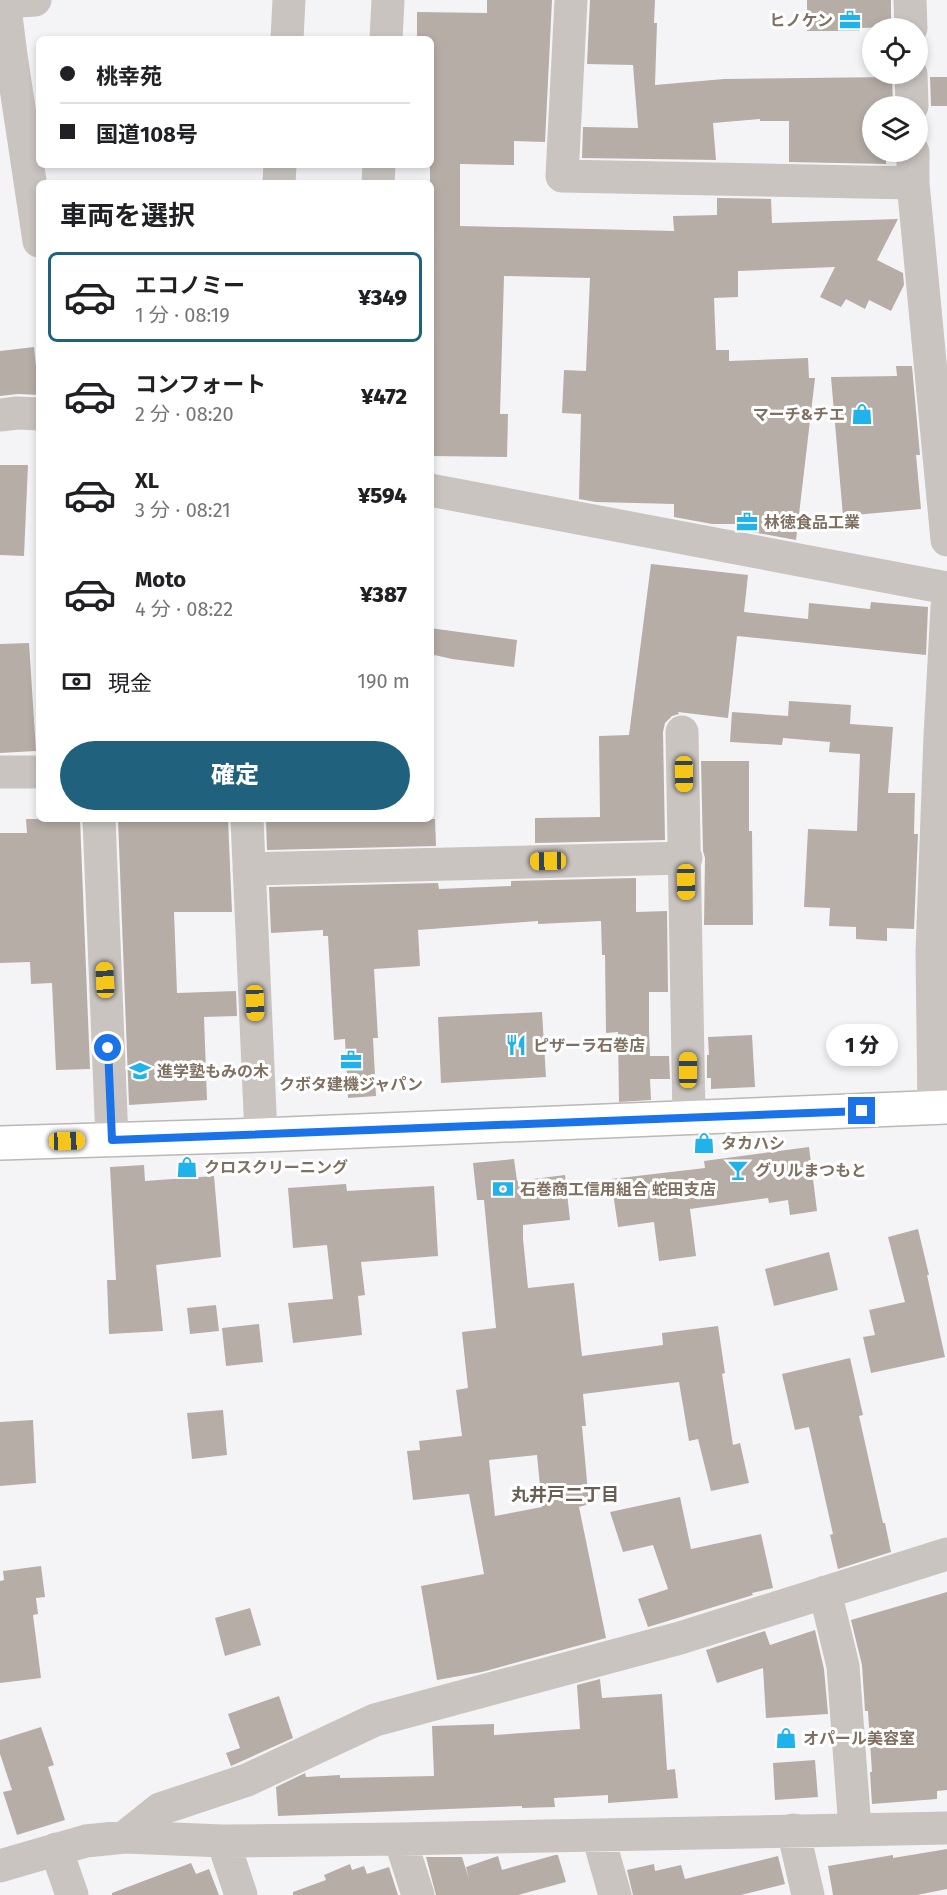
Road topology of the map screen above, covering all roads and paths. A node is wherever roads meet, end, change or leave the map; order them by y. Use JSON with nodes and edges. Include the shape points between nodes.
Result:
{"nodes":[{"id":1,"x":289,"y":0,"type":"edge"},
{"id":2,"x":388,"y":0,"type":"edge"},
{"id":3,"x":571,"y":0,"type":"edge"},
{"id":4,"x":910,"y":0,"type":"edge"},
{"id":5,"x":15,"y":1,"type":"edge"},
{"id":6,"x":911,"y":18,"type":"edge"},
{"id":7,"x":287,"y":36,"type":"edge"},
{"id":8,"x":386,"y":36,"type":"edge"},
{"id":9,"x":913,"y":167,"type":"edge"},
{"id":10,"x":36,"y":222,"type":"edge"},
{"id":11,"x":36,"y":414,"type":"edge"},
{"id":12,"x":0,"y":415,"type":"edge"},
{"id":13,"x":434,"y":491,"type":"edge"},
{"id":14,"x":947,"y":540,"type":"edge"},
{"id":15,"x":947,"y":588,"type":"edge"},
{"id":16,"x":947,"y":607,"type":"edge"},
{"id":17,"x":682,"y":732,"type":"dead end"},
{"id":18,"x":0,"y":772,"type":"edge"},
{"id":19,"x":36,"y":772,"type":"edge"},
{"id":20,"x":99,"y":822,"type":"edge"},
{"id":21,"x":247,"y":822,"type":"edge"},
{"id":22,"x":686,"y":858,"type":"junction"},
{"id":23,"x":249,"y":869,"type":"junction"},
{"id":24,"x":940,"y":1108,"type":"edge"},
{"id":25,"x":689,"y":1117,"type":"junction"},
{"id":26,"x":261,"y":1135,"type":"junction"},
{"id":27,"x":112,"y":1140,"type":"junction"},
{"id":28,"x":0,"y":1143,"type":"edge"},
{"id":29,"x":947,"y":1554,"type":"edge"},
{"id":30,"x":825,"y":1592,"type":"junction"},
{"id":31,"x":947,"y":1827,"type":"edge"},
{"id":32,"x":855,"y":1829,"type":"junction"},
{"id":33,"x":793,"y":1830,"type":"junction"},
{"id":34,"x":598,"y":1836,"type":"junction"},
{"id":35,"x":125,"y":1837,"type":"junction"},
{"id":36,"x":400,"y":1839,"type":"junction"},
{"id":37,"x":223,"y":1841,"type":"junction"},
{"id":38,"x":56,"y":1849,"type":"junction"},
{"id":39,"x":0,"y":1866,"type":"edge"},
{"id":40,"x":72,"y":1895,"type":"edge"},
{"id":41,"x":242,"y":1895,"type":"edge"},
{"id":42,"x":418,"y":1895,"type":"edge"},
{"id":43,"x":615,"y":1895,"type":"edge"},
{"id":44,"x":808,"y":1895,"type":"edge"}],
"edges":[{"from":1,"to":7,"type":"street"},
{"from":2,"to":8,"type":"street"},
{"from":3,"to":9,"type":"street","via":[[562,176]]},
{"from":4,"to":6,"type":"street"},
{"from":5,"to":10,"type":"street","via":[[10,55]]},
{"from":9,"to":14,"type":"street"},
{"from":11,"to":12,"type":"street"},
{"from":13,"to":15,"type":"street"},
{"from":16,"to":24,"type":"street","via":[[932,952]]},
{"from":17,"to":22,"type":"street"},
{"from":18,"to":19,"type":"street"},
{"from":20,"to":27,"type":"street"},
{"from":21,"to":23,"type":"street"},
{"from":22,"to":23,"type":"street"},
{"from":22,"to":25,"type":"street"},
{"from":23,"to":26,"type":"street"},
{"from":24,"to":25,"type":"highway"},
{"from":25,"to":26,"type":"highway"},
{"from":26,"to":27,"type":"highway"},
{"from":27,"to":28,"type":"highway"},
{"from":29,"to":30,"type":"street"},
{"from":30,"to":32,"type":"street","via":[[843,1666]]},
{"from":30,"to":35,"type":"street","via":[[680,1638],[375,1720],[247,1780],[160,1809]]},
{"from":31,"to":32,"type":"street"},
{"from":32,"to":33,"type":"street"},
{"from":33,"to":34,"type":"street"},
{"from":33,"to":44,"type":"street"},
{"from":34,"to":36,"type":"street"},
{"from":34,"to":43,"type":"street"},
{"from":35,"to":37,"type":"street"},
{"from":35,"to":38,"type":"street"},
{"from":36,"to":37,"type":"street"},
{"from":36,"to":42,"type":"street"},
{"from":37,"to":41,"type":"street"},
{"from":38,"to":39,"type":"street"},
{"from":38,"to":40,"type":"street"}]}
